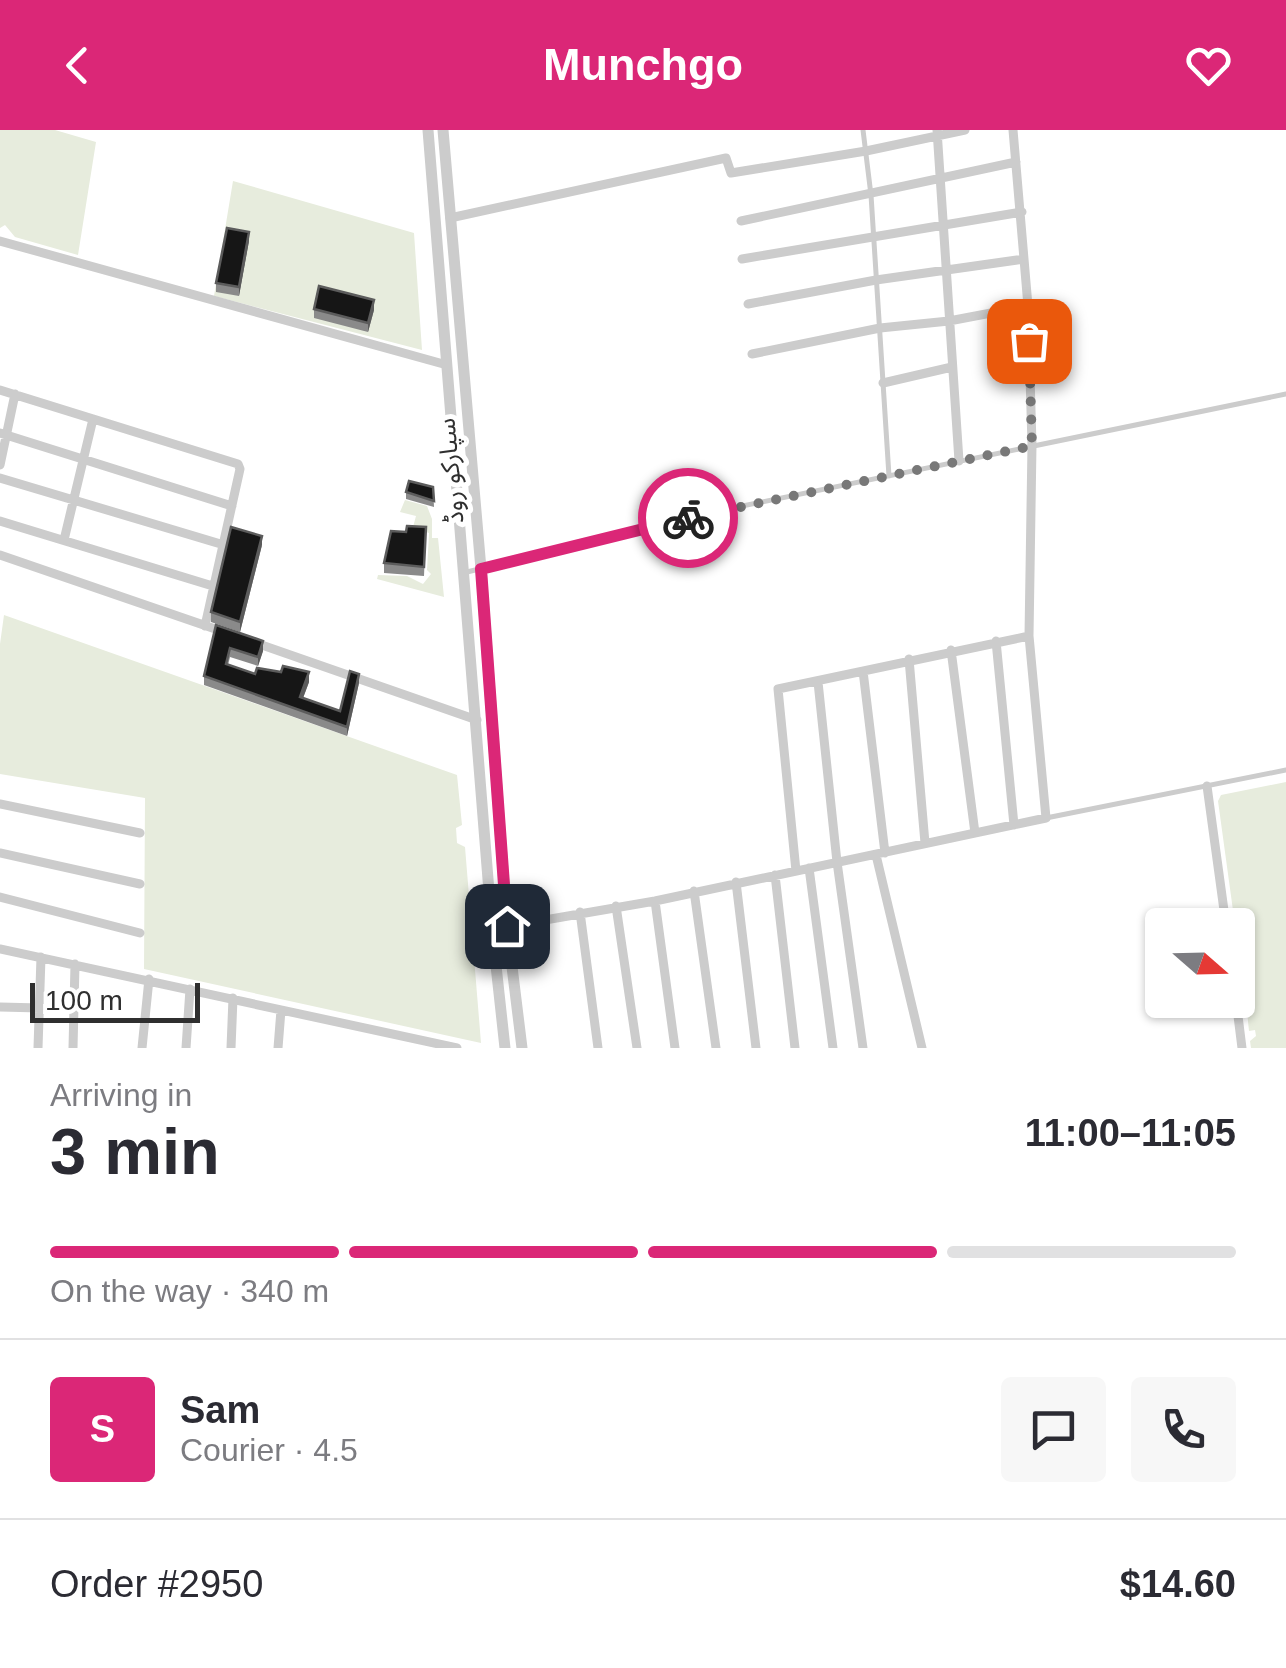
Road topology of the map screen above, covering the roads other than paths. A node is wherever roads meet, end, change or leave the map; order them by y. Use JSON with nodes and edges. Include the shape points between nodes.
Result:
{"nodes":[{"id":1,"x":428,"y":130,"type":"edge"},
{"id":2,"x":443,"y":130,"type":"edge"},
{"id":3,"x":863,"y":130,"type":"edge"},
{"id":4,"x":965,"y":130,"type":"edge"},
{"id":5,"x":1013,"y":130,"type":"edge"},
{"id":6,"x":938,"y":133,"type":"edge"},
{"id":7,"x":866,"y":151,"type":"junction"},
{"id":8,"x":1016,"y":162,"type":"junction"},
{"id":9,"x":943,"y":180,"type":"junction"},
{"id":10,"x":871,"y":195,"type":"junction"},
{"id":11,"x":1022,"y":212,"type":"junction"},
{"id":12,"x":450,"y":218,"type":"junction"},
{"id":13,"x":741,"y":221,"type":"dead end"},
{"id":14,"x":946,"y":225,"type":"junction"},
{"id":15,"x":874,"y":234,"type":"junction"},
{"id":16,"x":0,"y":240,"type":"edge"},
{"id":17,"x":1024,"y":258,"type":"junction"},
{"id":18,"x":742,"y":259,"type":"dead end"},
{"id":19,"x":948,"y":271,"type":"junction"},
{"id":20,"x":876,"y":280,"type":"junction"},
{"id":21,"x":748,"y":304,"type":"dead end"},
{"id":22,"x":1028,"y":306,"type":"junction"},
{"id":23,"x":949,"y":321,"type":"junction"},
{"id":24,"x":880,"y":328,"type":"junction"},
{"id":25,"x":752,"y":354,"type":"dead end"},
{"id":26,"x":447,"y":365,"type":"junction"},
{"id":27,"x":952,"y":367,"type":"junction"},
{"id":28,"x":883,"y":383,"type":"junction"},
{"id":29,"x":0,"y":390,"type":"edge"},
{"id":30,"x":15,"y":394,"type":"junction"},
{"id":31,"x":1286,"y":394,"type":"edge"},
{"id":32,"x":93,"y":419,"type":"junction"},
{"id":33,"x":3,"y":433,"type":"edge"},
{"id":34,"x":1032,"y":446,"type":"junction"},
{"id":35,"x":83,"y":459,"type":"junction"},
{"id":36,"x":959,"y":461,"type":"junction"},
{"id":37,"x":0,"y":465,"type":"edge"},
{"id":38,"x":889,"y":477,"type":"junction"},
{"id":39,"x":0,"y":478,"type":"edge"},
{"id":40,"x":73,"y":502,"type":"junction"},
{"id":41,"x":232,"y":506,"type":"junction"},
{"id":42,"x":0,"y":521,"type":"edge"},
{"id":43,"x":64,"y":540,"type":"junction"},
{"id":44,"x":224,"y":545,"type":"junction"},
{"id":45,"x":0,"y":554,"type":"edge"},
{"id":46,"x":481,"y":569,"type":"junction"},
{"id":47,"x":464,"y":573,"type":"junction"},
{"id":48,"x":216,"y":587,"type":"junction"},
{"id":49,"x":205,"y":626,"type":"junction"},
{"id":50,"x":1029,"y":636,"type":"junction"},
{"id":51,"x":996,"y":642,"type":"junction"},
{"id":52,"x":951,"y":650,"type":"junction"},
{"id":53,"x":909,"y":659,"type":"junction"},
{"id":54,"x":862,"y":670,"type":"junction"},
{"id":55,"x":818,"y":682,"type":"junction"},
{"id":56,"x":477,"y":720,"type":"junction"},
{"id":57,"x":1286,"y":770,"type":"edge"},
{"id":58,"x":1207,"y":786,"type":"junction"},
{"id":59,"x":0,"y":804,"type":"edge"},
{"id":60,"x":1046,"y":818,"type":"junction"},
{"id":61,"x":1014,"y":825,"type":"junction"},
{"id":62,"x":140,"y":833,"type":"dead end"},
{"id":63,"x":975,"y":833,"type":"junction"},
{"id":64,"x":925,"y":843,"type":"junction"},
{"id":65,"x":0,"y":853,"type":"edge"},
{"id":66,"x":881,"y":854,"type":"junction"},
{"id":67,"x":837,"y":862,"type":"junction"},
{"id":68,"x":809,"y":868,"type":"junction"},
{"id":69,"x":796,"y":871,"type":"junction"},
{"id":70,"x":775,"y":874,"type":"junction"},
{"id":71,"x":736,"y":882,"type":"junction"},
{"id":72,"x":140,"y":884,"type":"dead end"},
{"id":73,"x":694,"y":891,"type":"junction"},
{"id":74,"x":0,"y":897,"type":"edge"},
{"id":75,"x":655,"y":901,"type":"junction"},
{"id":76,"x":616,"y":906,"type":"junction"},
{"id":77,"x":1224,"y":908,"type":"edge"},
{"id":78,"x":580,"y":912,"type":"junction"},
{"id":79,"x":507,"y":926,"type":"junction"},
{"id":80,"x":492,"y":929,"type":"junction"},
{"id":81,"x":140,"y":933,"type":"dead end"},
{"id":82,"x":0,"y":949,"type":"edge"},
{"id":83,"x":41,"y":958,"type":"junction"},
{"id":84,"x":75,"y":964,"type":"junction"},
{"id":85,"x":148,"y":979,"type":"junction"},
{"id":86,"x":190,"y":989,"type":"junction"},
{"id":87,"x":233,"y":998,"type":"junction"},
{"id":88,"x":0,"y":1007,"type":"edge"},
{"id":89,"x":40,"y":1008,"type":"junction"},
{"id":90,"x":281,"y":1010,"type":"junction"},
{"id":91,"x":1238,"y":1018,"type":"edge"},
{"id":92,"x":410,"y":1043,"type":"edge"},
{"id":93,"x":38,"y":1048,"type":"edge"},
{"id":94,"x":74,"y":1048,"type":"edge"},
{"id":95,"x":142,"y":1048,"type":"edge"},
{"id":96,"x":186,"y":1048,"type":"edge"},
{"id":97,"x":231,"y":1048,"type":"edge"},
{"id":98,"x":278,"y":1048,"type":"edge"},
{"id":99,"x":457,"y":1048,"type":"edge"},
{"id":100,"x":505,"y":1048,"type":"edge"},
{"id":101,"x":522,"y":1048,"type":"edge"},
{"id":102,"x":598,"y":1048,"type":"edge"},
{"id":103,"x":637,"y":1048,"type":"edge"},
{"id":104,"x":675,"y":1048,"type":"edge"},
{"id":105,"x":716,"y":1048,"type":"edge"},
{"id":106,"x":756,"y":1048,"type":"edge"},
{"id":107,"x":795,"y":1048,"type":"edge"},
{"id":108,"x":833,"y":1048,"type":"edge"},
{"id":109,"x":863,"y":1048,"type":"edge"},
{"id":110,"x":922,"y":1048,"type":"edge"},
{"id":111,"x":1242,"y":1048,"type":"edge"}],
"edges":[{"from":1,"to":26,"type":"street","name":"سپارکو روڈ"},
{"from":2,"to":12,"type":"street","name":"سپارکو روڈ"},
{"from":3,"to":7,"type":"lane"},
{"from":4,"to":6,"type":"street"},
{"from":5,"to":8,"type":"street"},
{"from":6,"to":7,"type":"street"},
{"from":6,"to":9,"type":"street"},
{"from":7,"to":10,"type":"lane"},
{"from":7,"to":12,"type":"street","via":[[730,173],[726,158]]},
{"from":8,"to":9,"type":"street"},
{"from":8,"to":11,"type":"street"},
{"from":9,"to":10,"type":"street"},
{"from":9,"to":14,"type":"street"},
{"from":10,"to":13,"type":"street"},
{"from":10,"to":15,"type":"lane"},
{"from":11,"to":14,"type":"street"},
{"from":11,"to":17,"type":"street"},
{"from":12,"to":46,"type":"street","name":"سپارکو روڈ"},
{"from":14,"to":15,"type":"street"},
{"from":14,"to":19,"type":"street"},
{"from":15,"to":18,"type":"street"},
{"from":15,"to":20,"type":"lane"},
{"from":16,"to":26,"type":"street"},
{"from":17,"to":19,"type":"street"},
{"from":17,"to":22,"type":"street"},
{"from":19,"to":20,"type":"street"},
{"from":19,"to":23,"type":"street"},
{"from":20,"to":21,"type":"street"},
{"from":20,"to":24,"type":"lane"},
{"from":22,"to":23,"type":"street"},
{"from":22,"to":34,"type":"street"},
{"from":23,"to":24,"type":"street"},
{"from":23,"to":27,"type":"street"},
{"from":24,"to":25,"type":"street"},
{"from":24,"to":28,"type":"lane"},
{"from":26,"to":47,"type":"street","name":"سپارکو روڈ"},
{"from":27,"to":28,"type":"street"},
{"from":27,"to":36,"type":"street"},
{"from":28,"to":38,"type":"lane"},
{"from":29,"to":30,"type":"street"},
{"from":30,"to":32,"type":"street"},
{"from":30,"to":33,"type":"street"},
{"from":31,"to":34,"type":"lane"},
{"from":32,"to":35,"type":"street"},
{"from":32,"to":41,"type":"street","via":[[238,464]]},
{"from":33,"to":35,"type":"street"},
{"from":33,"to":37,"type":"street"},
{"from":34,"to":36,"type":"lane"},
{"from":34,"to":50,"type":"street"},
{"from":35,"to":40,"type":"street"},
{"from":35,"to":41,"type":"street"},
{"from":36,"to":38,"type":"lane"},
{"from":38,"to":46,"type":"lane","via":[[684,518]]},
{"from":39,"to":40,"type":"street"},
{"from":40,"to":43,"type":"street"},
{"from":40,"to":44,"type":"street"},
{"from":41,"to":44,"type":"street"},
{"from":42,"to":43,"type":"street"},
{"from":43,"to":48,"type":"street"},
{"from":44,"to":48,"type":"street"},
{"from":45,"to":49,"type":"street"},
{"from":46,"to":47,"type":"lane"},
{"from":46,"to":79,"type":"street","name":"سپارکو روڈ"},
{"from":47,"to":56,"type":"street","name":"سپارکو روڈ"},
{"from":48,"to":49,"type":"street"},
{"from":49,"to":56,"type":"street"},
{"from":50,"to":51,"type":"street"},
{"from":50,"to":60,"type":"street"},
{"from":51,"to":52,"type":"street"},
{"from":51,"to":61,"type":"street"},
{"from":52,"to":53,"type":"street"},
{"from":52,"to":63,"type":"street"},
{"from":53,"to":54,"type":"street"},
{"from":53,"to":64,"type":"street"},
{"from":54,"to":55,"type":"street"},
{"from":54,"to":66,"type":"street"},
{"from":55,"to":67,"type":"street"},
{"from":55,"to":69,"type":"street","via":[[781,687],[776,694]]},
{"from":56,"to":80,"type":"street","name":"سپارکو روڈ"},
{"from":57,"to":58,"type":"lane"},
{"from":58,"to":60,"type":"lane"},
{"from":58,"to":77,"type":"street"},
{"from":59,"to":62,"type":"street"},
{"from":60,"to":61,"type":"street"},
{"from":61,"to":63,"type":"street"},
{"from":63,"to":64,"type":"street"},
{"from":64,"to":66,"type":"street"},
{"from":65,"to":72,"type":"street"},
{"from":66,"to":67,"type":"street"},
{"from":66,"to":110,"type":"street"},
{"from":67,"to":68,"type":"street"},
{"from":67,"to":109,"type":"street"},
{"from":68,"to":69,"type":"street"},
{"from":68,"to":108,"type":"street"},
{"from":69,"to":70,"type":"street"},
{"from":70,"to":71,"type":"street"},
{"from":70,"to":107,"type":"street"},
{"from":71,"to":73,"type":"street"},
{"from":71,"to":106,"type":"street"},
{"from":73,"to":75,"type":"street"},
{"from":73,"to":105,"type":"street"},
{"from":74,"to":81,"type":"street"},
{"from":75,"to":76,"type":"street"},
{"from":75,"to":104,"type":"street"},
{"from":76,"to":78,"type":"street"},
{"from":76,"to":103,"type":"street"},
{"from":78,"to":79,"type":"street"},
{"from":78,"to":102,"type":"street"},
{"from":79,"to":80,"type":"street"},
{"from":79,"to":101,"type":"street","name":"سپارکو روڈ"},
{"from":80,"to":100,"type":"street","name":"سپارکو روڈ"},
{"from":82,"to":83,"type":"street"},
{"from":83,"to":84,"type":"street"},
{"from":83,"to":89,"type":"street"},
{"from":84,"to":85,"type":"street"},
{"from":84,"to":94,"type":"street"},
{"from":85,"to":86,"type":"street"},
{"from":85,"to":95,"type":"street"},
{"from":86,"to":87,"type":"street"},
{"from":86,"to":96,"type":"street"},
{"from":87,"to":90,"type":"street"},
{"from":87,"to":97,"type":"street"},
{"from":88,"to":89,"type":"street"},
{"from":89,"to":93,"type":"street"},
{"from":90,"to":92,"type":"street"},
{"from":90,"to":98,"type":"street"},
{"from":91,"to":111,"type":"street"},
{"from":92,"to":99,"type":"street"}]}
